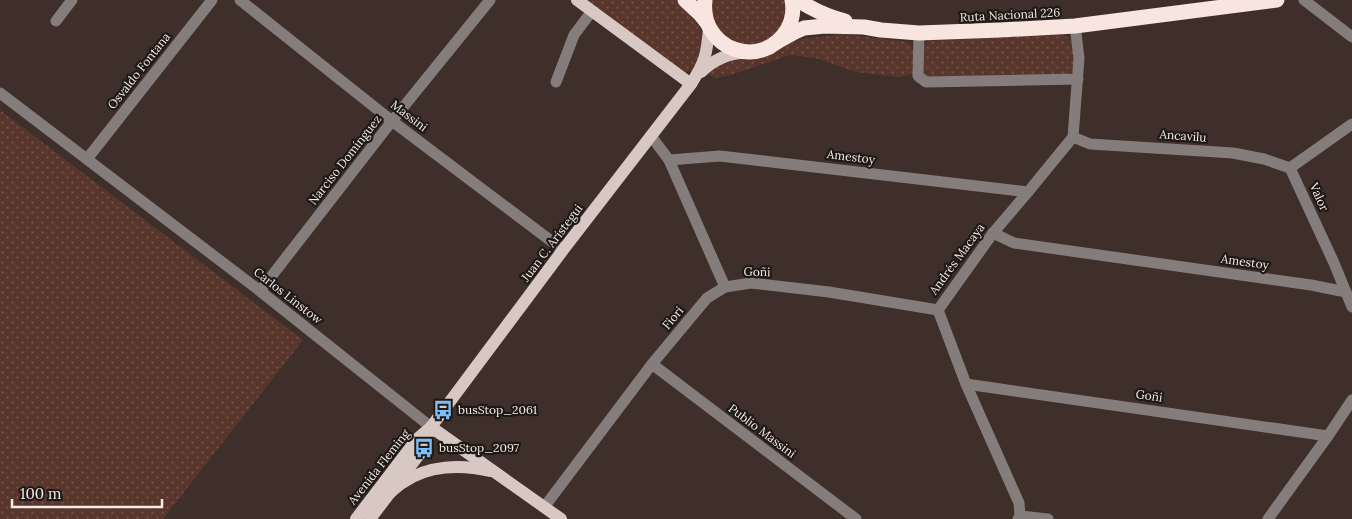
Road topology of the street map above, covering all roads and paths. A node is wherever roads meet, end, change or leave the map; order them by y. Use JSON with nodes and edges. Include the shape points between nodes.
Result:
{"nodes":[{"id":1,"x":72,"y":0,"type":"edge"},
{"id":2,"x":212,"y":0,"type":"edge"},
{"id":3,"x":240,"y":0,"type":"edge"},
{"id":4,"x":490,"y":0,"type":"edge"},
{"id":5,"x":578,"y":0,"type":"edge"},
{"id":6,"x":686,"y":0,"type":"edge"},
{"id":7,"x":705,"y":0,"type":"edge"},
{"id":8,"x":792,"y":0,"type":"edge"},
{"id":9,"x":798,"y":0,"type":"edge"},
{"id":10,"x":1277,"y":0,"type":"edge"},
{"id":11,"x":1304,"y":0,"type":"edge"},
{"id":12,"x":592,"y":11,"type":"junction"},
{"id":13,"x":56,"y":21,"type":"dead end"},
{"id":14,"x":708,"y":26,"type":"junction"},
{"id":15,"x":1075,"y":26,"type":"junction"},
{"id":16,"x":864,"y":27,"type":"junction"},
{"id":17,"x":919,"y":33,"type":"junction"},
{"id":18,"x":1352,"y":37,"type":"edge"},
{"id":19,"x":775,"y":43,"type":"junction"},
{"id":20,"x":751,"y":52,"type":"junction"},
{"id":21,"x":1078,"y":79,"type":"junction"},
{"id":22,"x":693,"y":81,"type":"junction"},
{"id":23,"x":556,"y":82,"type":"dead end"},
{"id":24,"x":0,"y":93,"type":"edge"},
{"id":25,"x":392,"y":121,"type":"junction"},
{"id":26,"x":1352,"y":124,"type":"edge"},
{"id":27,"x":650,"y":136,"type":"junction"},
{"id":28,"x":1073,"y":136,"type":"junction"},
{"id":29,"x":87,"y":159,"type":"junction"},
{"id":30,"x":669,"y":160,"type":"junction"},
{"id":31,"x":1290,"y":168,"type":"junction"},
{"id":32,"x":1028,"y":192,"type":"junction"},
{"id":33,"x":993,"y":234,"type":"junction"},
{"id":34,"x":563,"y":250,"type":"junction"},
{"id":35,"x":725,"y":287,"type":"junction"},
{"id":36,"x":260,"y":291,"type":"junction"},
{"id":37,"x":1346,"y":292,"type":"junction"},
{"id":38,"x":1352,"y":307,"type":"edge"},
{"id":39,"x":938,"y":310,"type":"junction"},
{"id":40,"x":652,"y":364,"type":"junction"},
{"id":41,"x":966,"y":384,"type":"junction"},
{"id":42,"x":1352,"y":400,"type":"edge"},
{"id":43,"x":431,"y":427,"type":"junction"},
{"id":44,"x":1328,"y":436,"type":"junction"},
{"id":45,"x":496,"y":473,"type":"junction"},
{"id":46,"x":390,"y":493,"type":"junction"},
{"id":47,"x":544,"y":506,"type":"junction"},
{"id":48,"x":1019,"y":517,"type":"edge"},
{"id":49,"x":356,"y":519,"type":"edge"},
{"id":50,"x":370,"y":519,"type":"edge"},
{"id":51,"x":561,"y":519,"type":"edge"},
{"id":52,"x":856,"y":519,"type":"edge"},
{"id":53,"x":1048,"y":519,"type":"edge"},
{"id":54,"x":1268,"y":519,"type":"edge"}],
"edges":[{"from":1,"to":13,"type":"street"},
{"from":2,"to":29,"type":"street","name":"Osvaldo Fontana"},
{"from":3,"to":25,"type":"street","name":"Massini"},
{"from":4,"to":25,"type":"street","name":"Narciso Domínguez"},
{"from":5,"to":12,"type":"main road"},
{"from":6,"to":14,"type":"highway"},
{"from":7,"to":14,"type":"highway"},
{"from":8,"to":19,"type":"highway","via":[[789,26]]},
{"from":9,"to":16,"type":"highway","name":"Ruta Nacional 226","via":[[833,18]]},
{"from":10,"to":15,"type":"highway","name":"Ruta Nacional 226"},
{"from":11,"to":18,"type":"street"},
{"from":12,"to":22,"type":"main road"},
{"from":12,"to":23,"type":"street","via":[[574,35]]},
{"from":14,"to":20,"type":"highway","via":[[728,47]]},
{"from":14,"to":22,"type":"main road","name":"Juan C. Arístegui","via":[[706,56]]},
{"from":15,"to":17,"type":"highway","name":"Ruta Nacional 226"},
{"from":15,"to":21,"type":"street"},
{"from":16,"to":17,"type":"highway","name":"Ruta Nacional 226"},
{"from":16,"to":19,"type":"highway","name":"Ruta Nacional 226","via":[[804,28]]},
{"from":17,"to":21,"type":"street","via":[[918,76],[926,82]]},
{"from":19,"to":20,"type":"highway","name":"Ruta Nacional 226"},
{"from":20,"to":22,"type":"main road","name":"Juan C. Arístegui","via":[[723,56]]},
{"from":21,"to":28,"type":"street"},
{"from":22,"to":27,"type":"main road","name":"Juan C. Arístegui"},
{"from":24,"to":29,"type":"street","name":"Carlos Linstow"},
{"from":25,"to":34,"type":"street","name":"Massini"},
{"from":25,"to":36,"type":"street","name":"Narciso Domínguez"},
{"from":26,"to":31,"type":"street"},
{"from":27,"to":30,"type":"street"},
{"from":27,"to":34,"type":"main road","name":"Juan C. Arístegui"},
{"from":28,"to":31,"type":"street","name":"Ancavilu","via":[[1090,144],[1233,153]]},
{"from":28,"to":32,"type":"street","name":"Andrés Macaya"},
{"from":29,"to":36,"type":"street","name":"Carlos Linstow"},
{"from":30,"to":32,"type":"street","name":"Amestoy","via":[[720,156]]},
{"from":30,"to":35,"type":"street"},
{"from":31,"to":37,"type":"street","name":"Valor"},
{"from":32,"to":33,"type":"street","name":"Andrés Macaya"},
{"from":33,"to":37,"type":"street","name":"Amestoy","via":[[1014,243]]},
{"from":33,"to":39,"type":"street","name":"Andrés Macaya"},
{"from":34,"to":43,"type":"main road","name":"Juan C. Arístegui"},
{"from":35,"to":39,"type":"street","name":"Goñi","via":[[751,283],[770,285]]},
{"from":35,"to":40,"type":"street","name":"Fiori","via":[[707,298]]},
{"from":36,"to":43,"type":"street","name":"Carlos Linstow"},
{"from":37,"to":38,"type":"street","name":"Valor"},
{"from":39,"to":41,"type":"street","name":"Andrés Macaya"},
{"from":40,"to":47,"type":"street","name":"Fiori"},
{"from":40,"to":52,"type":"street","name":"Publio Massini"},
{"from":41,"to":44,"type":"street","name":"Goñi"},
{"from":41,"to":48,"type":"street","name":"Andrés Macaya","via":[[1019,503]]},
{"from":42,"to":44,"type":"street"},
{"from":43,"to":45,"type":"main road","name":"Carlos Linstow"},
{"from":43,"to":46,"type":"main road","name":"Avenida Fleming","via":[[424,448]]},
{"from":43,"to":49,"type":"main road","name":"Avenida Fleming","via":[[417,439]]},
{"from":44,"to":54,"type":"street"},
{"from":45,"to":46,"type":"main road","via":[[474,467],[437,468],[402,482]]},
{"from":45,"to":47,"type":"main road","name":"Carlos Linstow"},
{"from":46,"to":50,"type":"main road","name":"Avenida Fleming"},
{"from":47,"to":51,"type":"main road","name":"Carlos Linstow"},
{"from":48,"to":53,"type":"street"}]}
